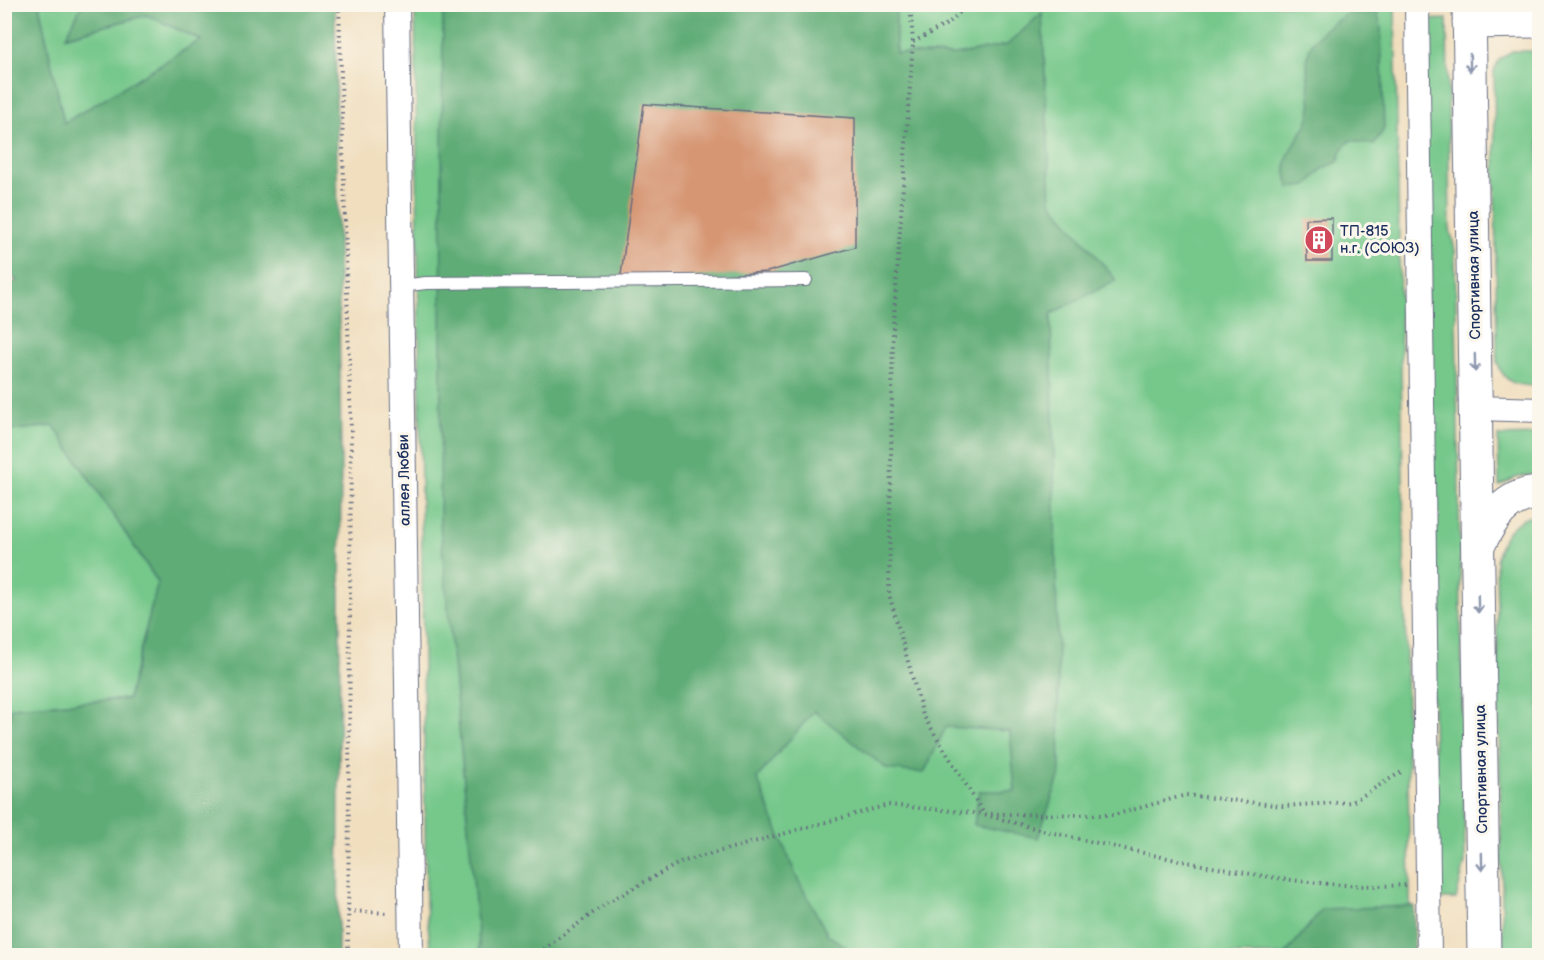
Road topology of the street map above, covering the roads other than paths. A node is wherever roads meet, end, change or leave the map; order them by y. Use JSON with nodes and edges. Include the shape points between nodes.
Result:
{"nodes":[{"id":1,"x":397,"y":4,"type":"edge"},
{"id":2,"x":1417,"y":4,"type":"edge"},
{"id":3,"x":1469,"y":13,"type":"edge"},
{"id":4,"x":1539,"y":21,"type":"edge"},
{"id":5,"x":806,"y":280,"type":"dead end"},
{"id":6,"x":401,"y":285,"type":"junction"},
{"id":7,"x":1476,"y":408,"type":"junction"},
{"id":8,"x":1539,"y":410,"type":"edge"},
{"id":9,"x":1539,"y":493,"type":"edge"},
{"id":10,"x":1478,"y":546,"type":"junction"},
{"id":11,"x":411,"y":956,"type":"edge"},
{"id":12,"x":1429,"y":956,"type":"edge"},
{"id":13,"x":1484,"y":956,"type":"edge"}],
"edges":[{"from":1,"to":6,"type":"street","name":"аллея Любви"},
{"from":2,"to":12,"type":"street"},
{"from":3,"to":4,"type":"main road"},
{"from":3,"to":7,"type":"main road","name":"Спортивная улица","one_way":true},
{"from":5,"to":6,"type":"lane"},
{"from":6,"to":11,"type":"street","name":"аллея Любви"},
{"from":7,"to":8,"type":"street"},
{"from":7,"to":10,"type":"main road","name":"Спортивная улица"},
{"from":9,"to":10,"type":"main road","name":"Спортивная улица","via":[[1511,501],[1492,517]]},
{"from":10,"to":13,"type":"main road","name":"Спортивная улица","one_way":true}]}
